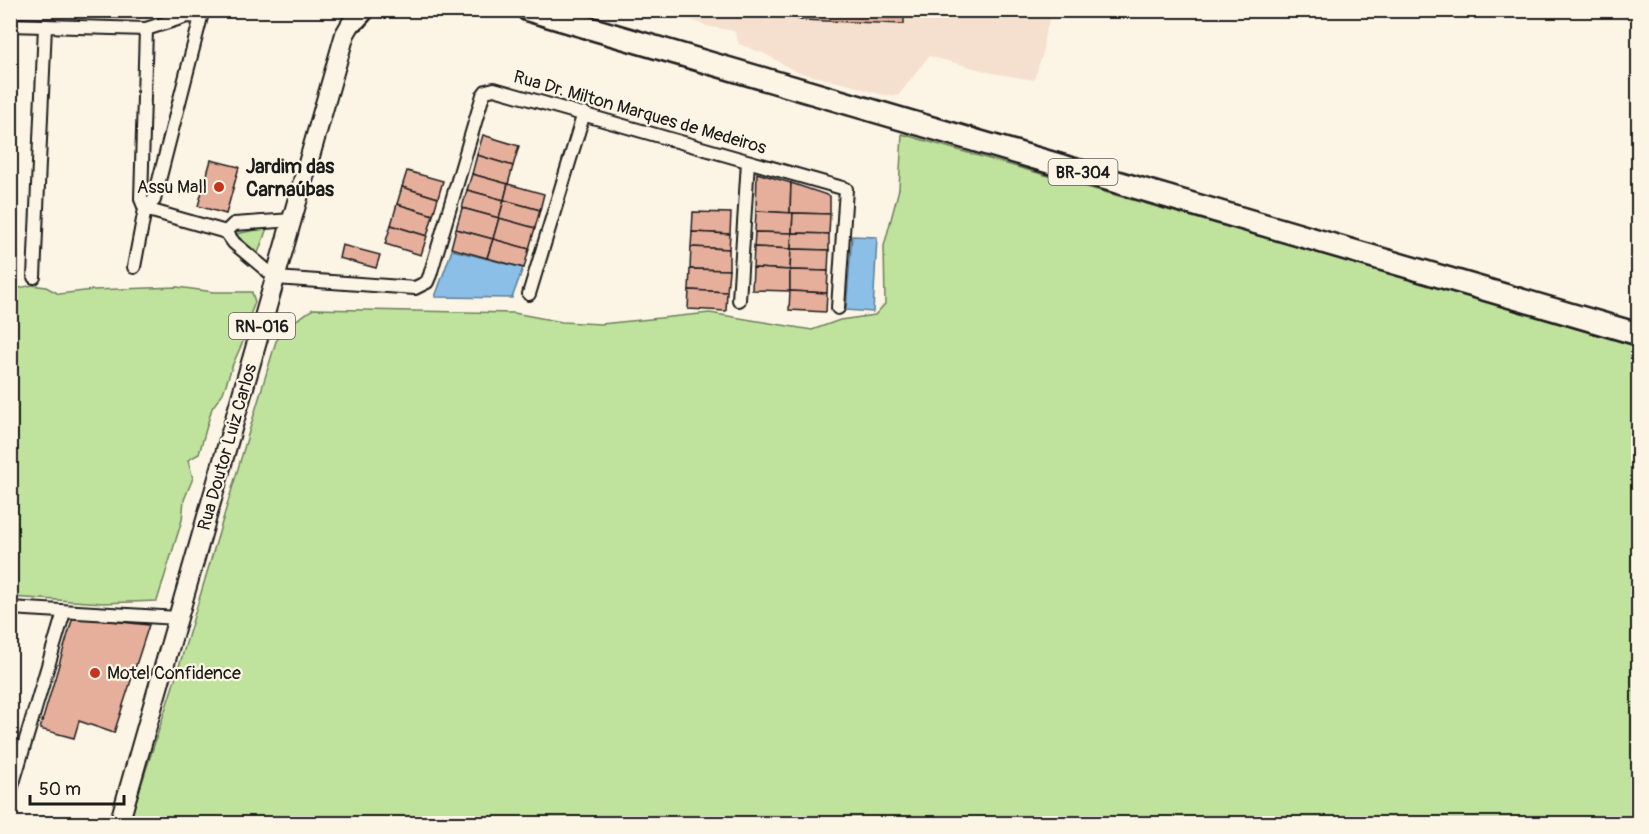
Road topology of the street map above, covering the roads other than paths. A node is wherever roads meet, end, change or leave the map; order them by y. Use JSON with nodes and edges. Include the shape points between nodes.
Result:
{"nodes":[{"id":1,"x":528,"y":10,"type":"edge"},
{"id":2,"x":350,"y":16,"type":"edge"},
{"id":3,"x":10,"y":25,"type":"edge"},
{"id":4,"x":45,"y":26,"type":"junction"},
{"id":5,"x":146,"y":29,"type":"junction"},
{"id":6,"x":584,"y":113,"type":"junction"},
{"id":7,"x":748,"y":162,"type":"junction"},
{"id":8,"x":145,"y":209,"type":"junction"},
{"id":9,"x":293,"y":219,"type":"junction"},
{"id":10,"x":226,"y":232,"type":"junction"},
{"id":11,"x":134,"y":267,"type":"dead end"},
{"id":12,"x":34,"y":277,"type":"dead end"},
{"id":13,"x":276,"y":278,"type":"junction"},
{"id":14,"x":529,"y":294,"type":"dead end"},
{"id":15,"x":739,"y":300,"type":"dead end"},
{"id":16,"x":838,"y":308,"type":"dead end"},
{"id":17,"x":1638,"y":334,"type":"edge"},
{"id":18,"x":10,"y":608,"type":"edge"},
{"id":19,"x":64,"y":612,"type":"junction"},
{"id":20,"x":178,"y":618,"type":"junction"},
{"id":21,"x":10,"y":793,"type":"edge"},
{"id":22,"x":119,"y":824,"type":"edge"}],
"edges":[{"from":1,"to":17,"type":"highway","number":"BR-304"},
{"from":2,"to":9,"type":"main road","name":"Rua Doutor Luiz Carlos","number":"RN-016"},
{"from":3,"to":4,"type":"street"},
{"from":4,"to":5,"type":"street"},
{"from":4,"to":12,"type":"street"},
{"from":5,"to":8,"type":"street","via":[[141,199]]},
{"from":5,"to":8,"type":"street","via":[[187,16],[201,17],[154,200]]},
{"from":6,"to":7,"type":"street","name":"Rua Dr. Milton Marques de Medeiros"},
{"from":6,"to":13,"type":"street","name":"Rua Dr. Milton Marques de Medeiros","via":[[494,89],[486,91],[430,275],[422,285],[415,288]]},
{"from":6,"to":14,"type":"street"},
{"from":7,"to":15,"type":"street"},
{"from":7,"to":16,"type":"street","name":"Rua Dr. Milton Marques de Medeiros","via":[[846,189]]},
{"from":8,"to":10,"type":"street"},
{"from":8,"to":11,"type":"street"},
{"from":9,"to":10,"type":"street","via":[[234,224]]},
{"from":9,"to":13,"type":"main road","name":"Rua Doutor Luiz Carlos","number":"RN-016"},
{"from":10,"to":13,"type":"street"},
{"from":13,"to":20,"type":"main road","name":"Rua Doutor Luiz Carlos","number":"RN-016"},
{"from":18,"to":19,"type":"street"},
{"from":19,"to":20,"type":"street"},
{"from":19,"to":21,"type":"street"},
{"from":20,"to":22,"type":"main road","number":"RN-016"}]}
